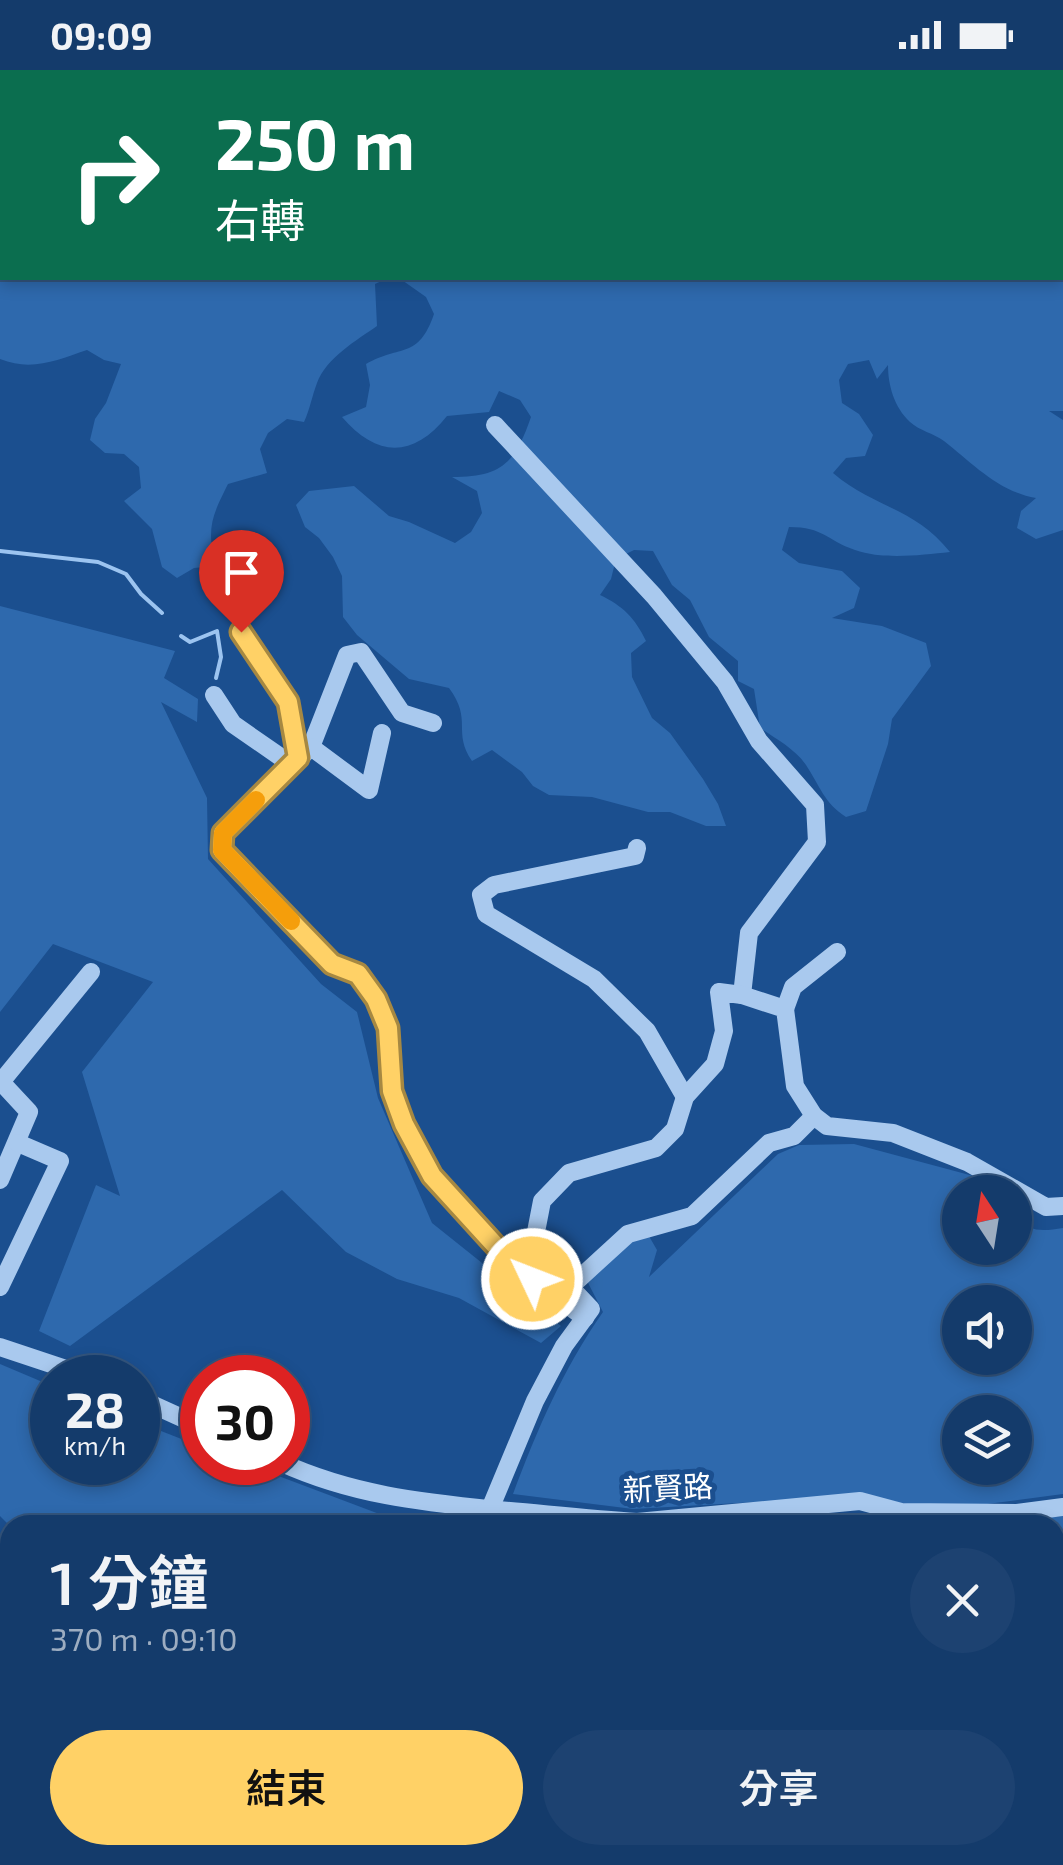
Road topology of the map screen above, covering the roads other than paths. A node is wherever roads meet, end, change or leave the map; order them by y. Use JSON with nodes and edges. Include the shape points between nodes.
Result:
{"nodes":[{"id":1,"x":494,"y":425,"type":"dead end"},
{"id":2,"x":241,"y":632,"type":"dead end"},
{"id":3,"x":214,"y":695,"type":"dead end"},
{"id":4,"x":433,"y":723,"type":"dead end"},
{"id":5,"x":382,"y":733,"type":"dead end"},
{"id":6,"x":300,"y":756,"type":"junction"},
{"id":7,"x":637,"y":848,"type":"dead end"},
{"id":8,"x":837,"y":952,"type":"dead end"},
{"id":9,"x":91,"y":972,"type":"dead end"},
{"id":10,"x":742,"y":994,"type":"junction"},
{"id":11,"x":785,"y":1010,"type":"junction"},
{"id":12,"x":685,"y":1097,"type":"junction"},
{"id":13,"x":814,"y":1116,"type":"junction"},
{"id":14,"x":18,"y":1143,"type":"junction"},
{"id":15,"x":0,"y":1180,"type":"edge"},
{"id":16,"x":1063,"y":1206,"type":"edge"},
{"id":17,"x":570,"y":1287,"type":"junction"},
{"id":18,"x":0,"y":1288,"type":"edge"},
{"id":19,"x":585,"y":1318,"type":"junction"},
{"id":20,"x":0,"y":1347,"type":"edge"},
{"id":21,"x":30,"y":1357,"type":"edge"},
{"id":22,"x":310,"y":1472,"type":"edge"},
{"id":23,"x":1063,"y":1507,"type":"edge"},
{"id":24,"x":490,"y":1509,"type":"junction"},
{"id":25,"x":482,"y":1515,"type":"edge"},
{"id":26,"x":540,"y":1515,"type":"edge"},
{"id":27,"x":715,"y":1515,"type":"edge"}],
"edges":[{"from":1,"to":10,"type":"street","via":[[654,596],[725,682],[759,742],[815,805],[817,842],[749,933]]},
{"from":2,"to":6,"type":"street","via":[[288,702]]},
{"from":3,"to":6,"type":"street","via":[[232,724]]},
{"from":4,"to":6,"type":"street","via":[[402,713],[361,652],[347,654]]},
{"from":5,"to":6,"type":"street","via":[[369,790]]},
{"from":6,"to":19,"type":"street","via":[[223,833],[222,850],[332,964],[358,974],[376,999],[388,1028],[392,1091],[432,1176],[514,1266]]},
{"from":7,"to":12,"type":"street","via":[[634,856],[494,885],[481,896],[486,914],[594,979],[647,1031]]},
{"from":8,"to":11,"type":"street","via":[[793,987]]},
{"from":9,"to":14,"type":"street","via":[[1,1082],[29,1112]]},
{"from":10,"to":11,"type":"street"},
{"from":10,"to":12,"type":"street","via":[[719,992],[724,1030],[715,1064]]},
{"from":11,"to":13,"type":"street","via":[[795,1086]]},
{"from":12,"to":17,"type":"street","via":[[675,1129],[656,1148],[569,1172],[542,1202],[535,1238]]},
{"from":13,"to":16,"type":"street","via":[[827,1126],[892,1134],[967,1162],[1046,1207]]},
{"from":13,"to":17,"type":"street","via":[[794,1136],[768,1143],[692,1216],[628,1234]]},
{"from":14,"to":15,"type":"street"},
{"from":14,"to":18,"type":"street","via":[[60,1161]]},
{"from":17,"to":19,"type":"street","via":[[591,1309]]},
{"from":19,"to":24,"type":"street","via":[[535,1401]]},
{"from":20,"to":21,"type":"street"},
{"from":22,"to":24,"type":"street","name":"新賢路","via":[[388,1498]]},
{"from":23,"to":27,"type":"street","name":"新賢路","via":[[900,1512],[860,1500]]},
{"from":24,"to":25,"type":"street"},
{"from":24,"to":26,"type":"street","name":"新賢路"}]}
